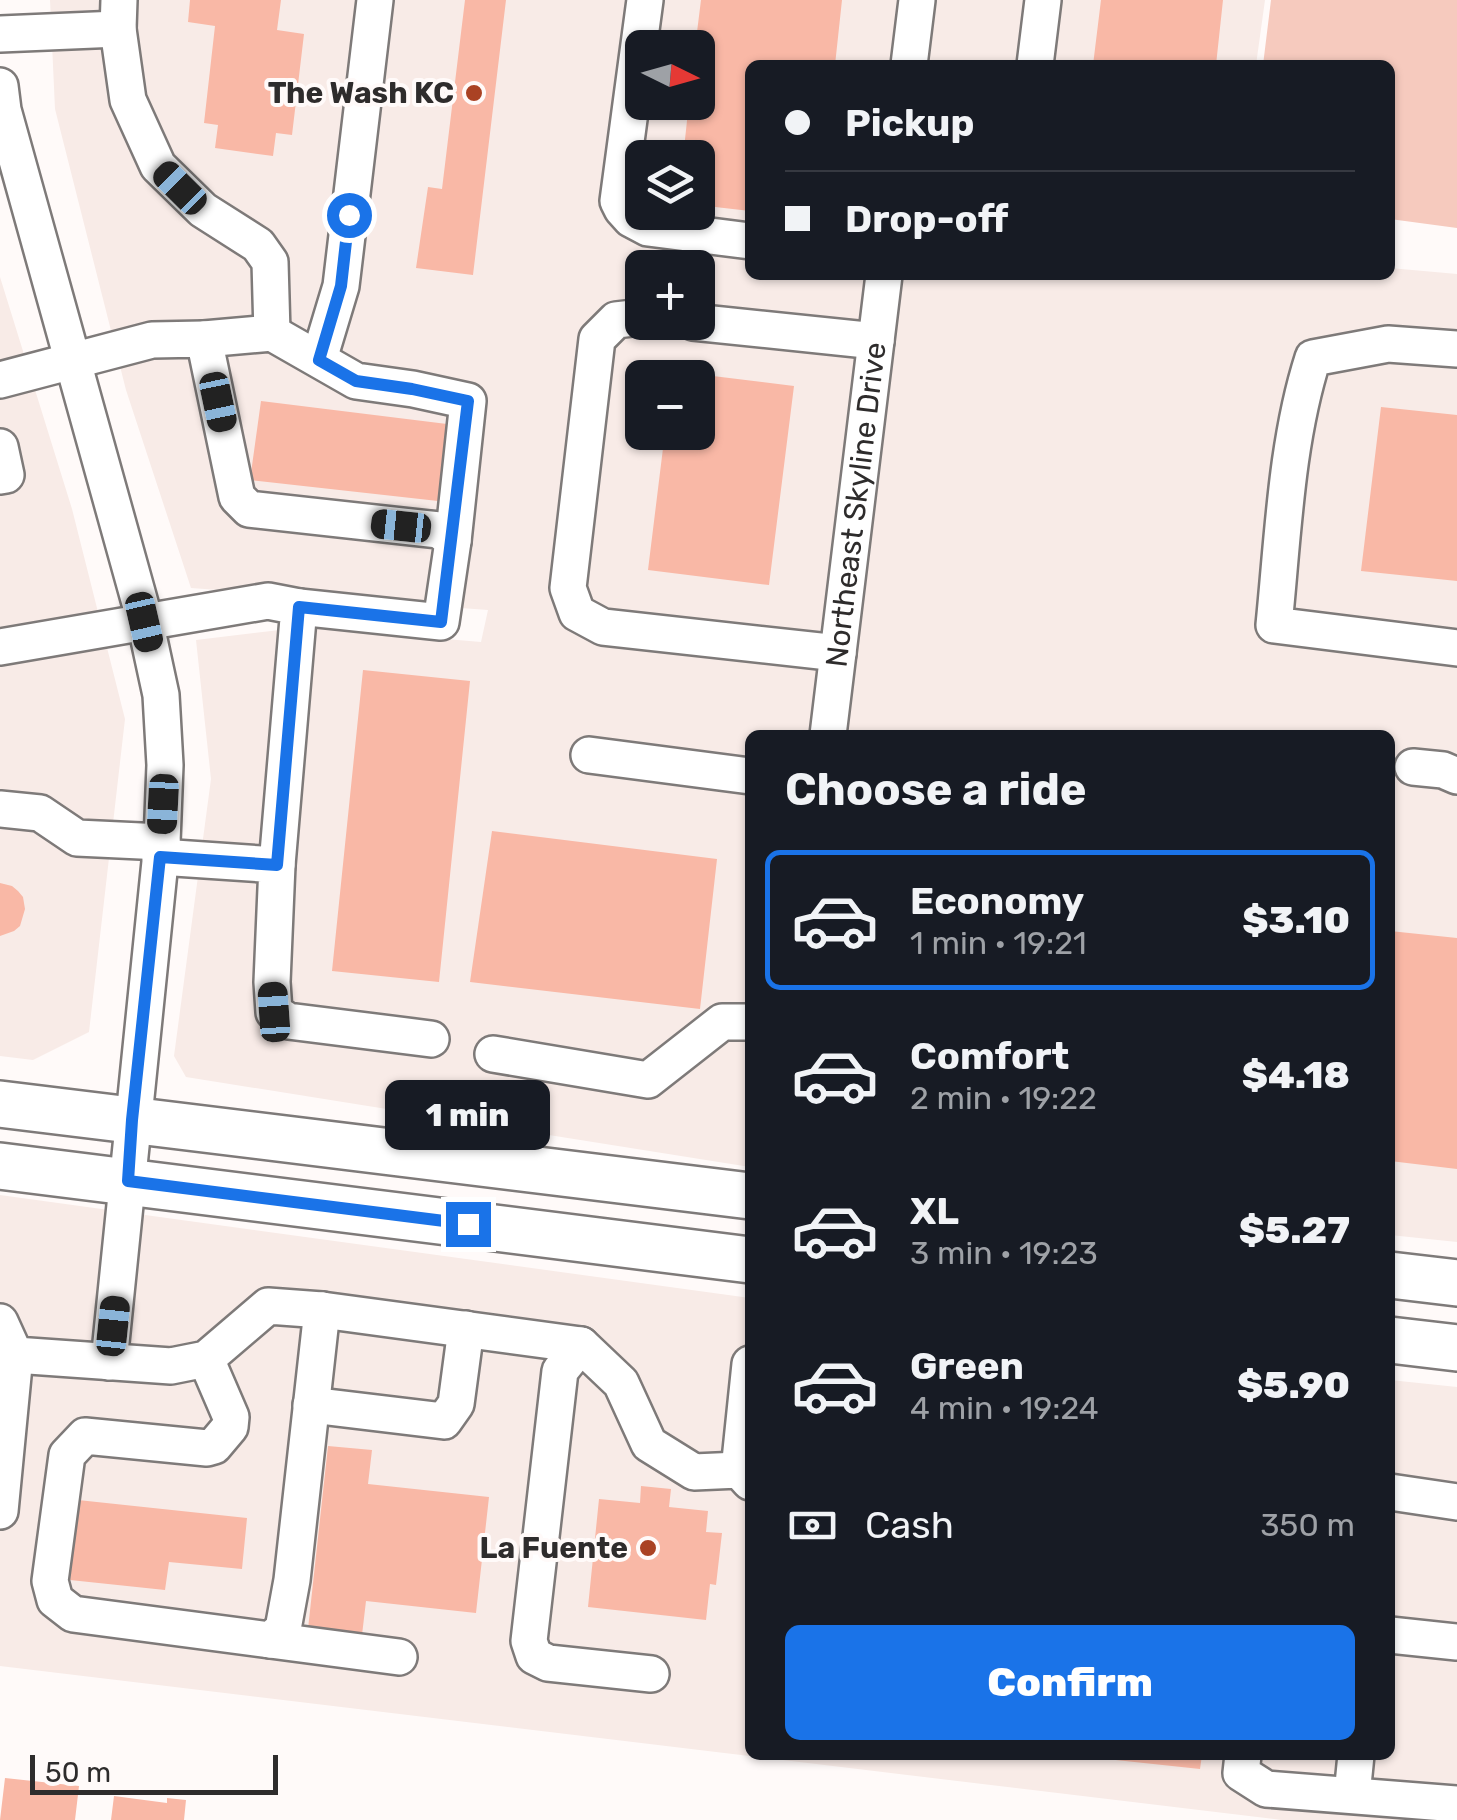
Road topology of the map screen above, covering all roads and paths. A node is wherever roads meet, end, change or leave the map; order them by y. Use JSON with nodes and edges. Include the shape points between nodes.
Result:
{"nodes":[{"id":1,"x":375,"y":0,"type":"edge"},
{"id":2,"x":645,"y":0,"type":"edge"},
{"id":3,"x":917,"y":0,"type":"edge"},
{"id":4,"x":1043,"y":0,"type":"edge"},
{"id":5,"x":119,"y":14,"type":"edge"},
{"id":6,"x":0,"y":34,"type":"edge"},
{"id":7,"x":910,"y":60,"type":"edge"},
{"id":8,"x":1036,"y":60,"type":"edge"},
{"id":9,"x":0,"y":86,"type":"edge"},
{"id":10,"x":745,"y":240,"type":"edge"},
{"id":11,"x":883,"y":280,"type":"edge"},
{"id":12,"x":625,"y":319,"type":"edge"},
{"id":13,"x":715,"y":324,"type":"edge"},
{"id":14,"x":272,"y":332,"type":"junction"},
{"id":15,"x":204,"y":339,"type":"junction"},
{"id":16,"x":876,"y":341,"type":"junction"},
{"id":17,"x":1457,"y":350,"type":"edge"},
{"id":18,"x":319,"y":360,"type":"junction"},
{"id":19,"x":73,"y":361,"type":"junction"},
{"id":20,"x":0,"y":380,"type":"edge"},
{"id":21,"x":0,"y":447,"type":"edge"},
{"id":22,"x":0,"y":476,"type":"edge"},
{"id":23,"x":453,"y":540,"type":"junction"},
{"id":24,"x":299,"y":607,"type":"junction"},
{"id":25,"x":144,"y":622,"type":"junction"},
{"id":26,"x":0,"y":647,"type":"edge"},
{"id":27,"x":1457,"y":648,"type":"edge"},
{"id":28,"x":838,"y":652,"type":"junction"},
{"id":29,"x":829,"y":730,"type":"edge"},
{"id":30,"x":589,"y":754,"type":"dead end"},
{"id":31,"x":1412,"y":767,"type":"dead end"},
{"id":32,"x":745,"y":775,"type":"edge"},
{"id":33,"x":1457,"y":776,"type":"edge"},
{"id":34,"x":0,"y":808,"type":"edge"},
{"id":35,"x":161,"y":849,"type":"junction"},
{"id":36,"x":277,"y":865,"type":"junction"},
{"id":37,"x":745,"y":1022,"type":"edge"},
{"id":38,"x":430,"y":1039,"type":"dead end"},
{"id":39,"x":492,"y":1054,"type":"dead end"},
{"id":40,"x":0,"y":1104,"type":"edge"},
{"id":41,"x":132,"y":1120,"type":"junction"},
{"id":42,"x":0,"y":1166,"type":"edge"},
{"id":43,"x":128,"y":1181,"type":"junction"},
{"id":44,"x":745,"y":1195,"type":"edge"},
{"id":45,"x":745,"y":1242,"type":"edge"},
{"id":46,"x":695,"y":1254,"type":"junction"},
{"id":47,"x":745,"y":1259,"type":"edge"},
{"id":48,"x":1395,"y":1276,"type":"edge"},
{"id":49,"x":1457,"y":1283,"type":"edge"},
{"id":50,"x":322,"y":1310,"type":"junction"},
{"id":51,"x":0,"y":1322,"type":"edge"},
{"id":52,"x":466,"y":1329,"type":"junction"},
{"id":53,"x":1395,"y":1341,"type":"edge"},
{"id":54,"x":581,"y":1345,"type":"junction"},
{"id":55,"x":1457,"y":1348,"type":"edge"},
{"id":56,"x":8,"y":1354,"type":"edge"},
{"id":57,"x":206,"y":1359,"type":"junction"},
{"id":58,"x":109,"y":1362,"type":"junction"},
{"id":59,"x":311,"y":1405,"type":"junction"},
{"id":60,"x":744,"y":1476,"type":"edge"},
{"id":61,"x":1395,"y":1493,"type":"edge"},
{"id":62,"x":1457,"y":1502,"type":"edge"},
{"id":63,"x":0,"y":1511,"type":"edge"},
{"id":64,"x":1395,"y":1635,"type":"edge"},
{"id":65,"x":270,"y":1640,"type":"junction"},
{"id":66,"x":1457,"y":1642,"type":"edge"},
{"id":67,"x":399,"y":1657,"type":"dead end"},
{"id":68,"x":651,"y":1674,"type":"dead end"},
{"id":69,"x":1243,"y":1760,"type":"edge"},
{"id":70,"x":1356,"y":1760,"type":"edge"},
{"id":71,"x":1352,"y":1795,"type":"junction"},
{"id":72,"x":1457,"y":1804,"type":"edge"}],
"edges":[{"from":1,"to":18,"type":"street","via":[[341,286]]},
{"from":2,"to":10,"type":"street","via":[[618,201],[630,219],[648,228]]},
{"from":3,"to":7,"type":"street"},
{"from":4,"to":8,"type":"street"},
{"from":5,"to":6,"type":"street"},
{"from":5,"to":14,"type":"street","via":[[128,100],[158,166],[202,210],[258,244],[270,262]]},
{"from":9,"to":19,"type":"street"},
{"from":11,"to":16,"type":"street","name":"Northeast Skyline Drive"},
{"from":12,"to":28,"type":"street","via":[[598,339],[568,588],[577,613],[603,627]]},
{"from":13,"to":16,"type":"street"},
{"from":14,"to":15,"type":"street"},
{"from":14,"to":18,"type":"street"},
{"from":15,"to":19,"type":"street","via":[[152,340]]},
{"from":15,"to":23,"type":"street","via":[[238,497],[248,509],[439,530]]},
{"from":16,"to":28,"type":"street","name":"Northeast Skyline Drive"},
{"from":17,"to":27,"type":"street","via":[[1388,344],[1314,358],[1301,397],[1274,625]]},
{"from":18,"to":23,"type":"street","via":[[356,381],[468,401]]},
{"from":19,"to":20,"type":"street"},
{"from":19,"to":25,"type":"street"},
{"from":21,"to":22,"type":"street","via":[[6,475]]},
{"from":23,"to":24,"type":"street","via":[[441,622]]},
{"from":24,"to":25,"type":"street","via":[[268,602]]},
{"from":24,"to":36,"type":"street"},
{"from":25,"to":26,"type":"street"},
{"from":25,"to":35,"type":"street","via":[[161,695]]},
{"from":28,"to":29,"type":"street","name":"Northeast Skyline Drive"},
{"from":30,"to":32,"type":"street"},
{"from":31,"to":33,"type":"street"},
{"from":34,"to":35,"type":"street","via":[[40,813],[77,838]]},
{"from":35,"to":36,"type":"street"},
{"from":35,"to":41,"type":"street"},
{"from":36,"to":38,"type":"street","via":[[274,1012],[288,1021]]},
{"from":37,"to":39,"type":"street","via":[[722,1022],[648,1080]]},
{"from":40,"to":41,"type":"main road"},
{"from":41,"to":43,"type":"street"},
{"from":41,"to":44,"type":"main road"},
{"from":42,"to":43,"type":"main road"},
{"from":43,"to":46,"type":"main road"},
{"from":43,"to":58,"type":"street"},
{"from":45,"to":46,"type":"main road"},
{"from":46,"to":47,"type":"main road"},
{"from":48,"to":49,"type":"main road"},
{"from":50,"to":52,"type":"street"},
{"from":50,"to":57,"type":"street","via":[[268,1306]]},
{"from":50,"to":59,"type":"street"},
{"from":51,"to":56,"type":"street"},
{"from":52,"to":54,"type":"street"},
{"from":52,"to":59,"type":"street","via":[[456,1404],[444,1420]]},
{"from":53,"to":55,"type":"main road"},
{"from":54,"to":60,"type":"street","via":[[621,1383],[649,1444],[694,1472]]},
{"from":54,"to":68,"type":"street","via":[[560,1372],[529,1641],[534,1656],[548,1663]]},
{"from":56,"to":58,"type":"street"},
{"from":56,"to":63,"type":"street"},
{"from":57,"to":58,"type":"street","via":[[171,1366]]},
{"from":57,"to":65,"type":"street","via":[[231,1416],[214,1446],[85,1436],[67,1455],[50,1581],[54,1600],[72,1614]]},
{"from":59,"to":65,"type":"street","via":[[289,1596],[283,1629]]},
{"from":61,"to":62,"type":"street"},
{"from":64,"to":66,"type":"street"},
{"from":65,"to":67,"type":"street"},
{"from":69,"to":71,"type":"street","via":[[1242,1773],[1266,1790]]},
{"from":70,"to":71,"type":"street"},
{"from":71,"to":72,"type":"street"}]}
